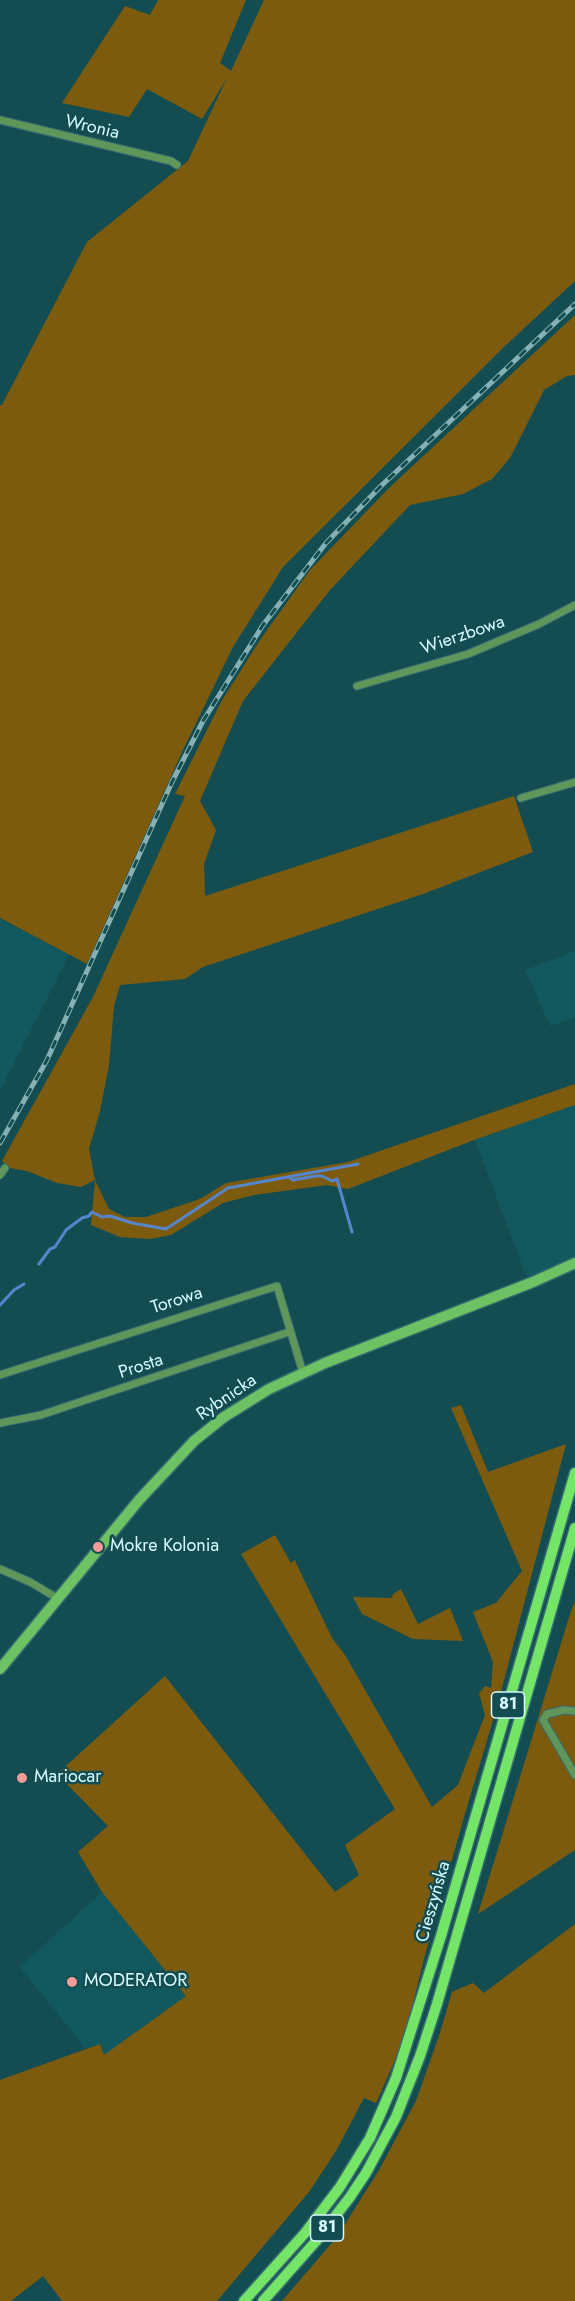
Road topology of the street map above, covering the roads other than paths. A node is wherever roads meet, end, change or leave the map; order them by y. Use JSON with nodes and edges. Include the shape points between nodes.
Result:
{"nodes":[{"id":1,"x":0,"y":120,"type":"edge"},
{"id":2,"x":177,"y":165,"type":"dead end"},
{"id":3,"x":575,"y":605,"type":"edge"},
{"id":4,"x":357,"y":686,"type":"dead end"},
{"id":5,"x":575,"y":782,"type":"edge"},
{"id":6,"x":521,"y":798,"type":"dead end"},
{"id":7,"x":5,"y":1168,"type":"dead end"},
{"id":8,"x":0,"y":1175,"type":"edge"},
{"id":9,"x":575,"y":1265,"type":"edge"},
{"id":10,"x":289,"y":1332,"type":"junction"},
{"id":11,"x":303,"y":1373,"type":"junction"},
{"id":12,"x":0,"y":1375,"type":"edge"},
{"id":13,"x":0,"y":1423,"type":"edge"},
{"id":14,"x":575,"y":1473,"type":"edge"},
{"id":15,"x":575,"y":1527,"type":"edge"},
{"id":16,"x":0,"y":1569,"type":"edge"},
{"id":17,"x":57,"y":1598,"type":"junction"},
{"id":18,"x":0,"y":1669,"type":"edge"},
{"id":19,"x":575,"y":1711,"type":"edge"},
{"id":20,"x":575,"y":1775,"type":"edge"},
{"id":21,"x":244,"y":2301,"type":"edge"},
{"id":22,"x":263,"y":2301,"type":"edge"}],
"edges":[{"from":1,"to":2,"type":"street","name":"Wronia"},
{"from":3,"to":4,"type":"street","name":"Wierzbowa","via":[[468,654]]},
{"from":5,"to":6,"type":"street"},
{"from":7,"to":8,"type":"street"},
{"from":9,"to":11,"type":"street","name":"Rybnicka"},
{"from":10,"to":11,"type":"street","name":"Torowa"},
{"from":10,"to":12,"type":"street","name":"Torowa","via":[[277,1286]]},
{"from":10,"to":13,"type":"street","name":"Prosta","via":[[41,1415]]},
{"from":11,"to":17,"type":"street","name":"Rybnicka","via":[[246,1402],[194,1441]]},
{"from":14,"to":21,"type":"main road","name":"Cieszyńska","number":"81","via":[[438,1948],[396,2078],[370,2138],[340,2187]]},
{"from":15,"to":22,"type":"main road","name":"Cieszyńska","number":"81","via":[[436,2004],[400,2107],[350,2197]]},
{"from":16,"to":17,"type":"street"},
{"from":17,"to":18,"type":"street","name":"Rybnicka"},
{"from":19,"to":20,"type":"street","via":[[547,1714],[543,1720]]}]}
